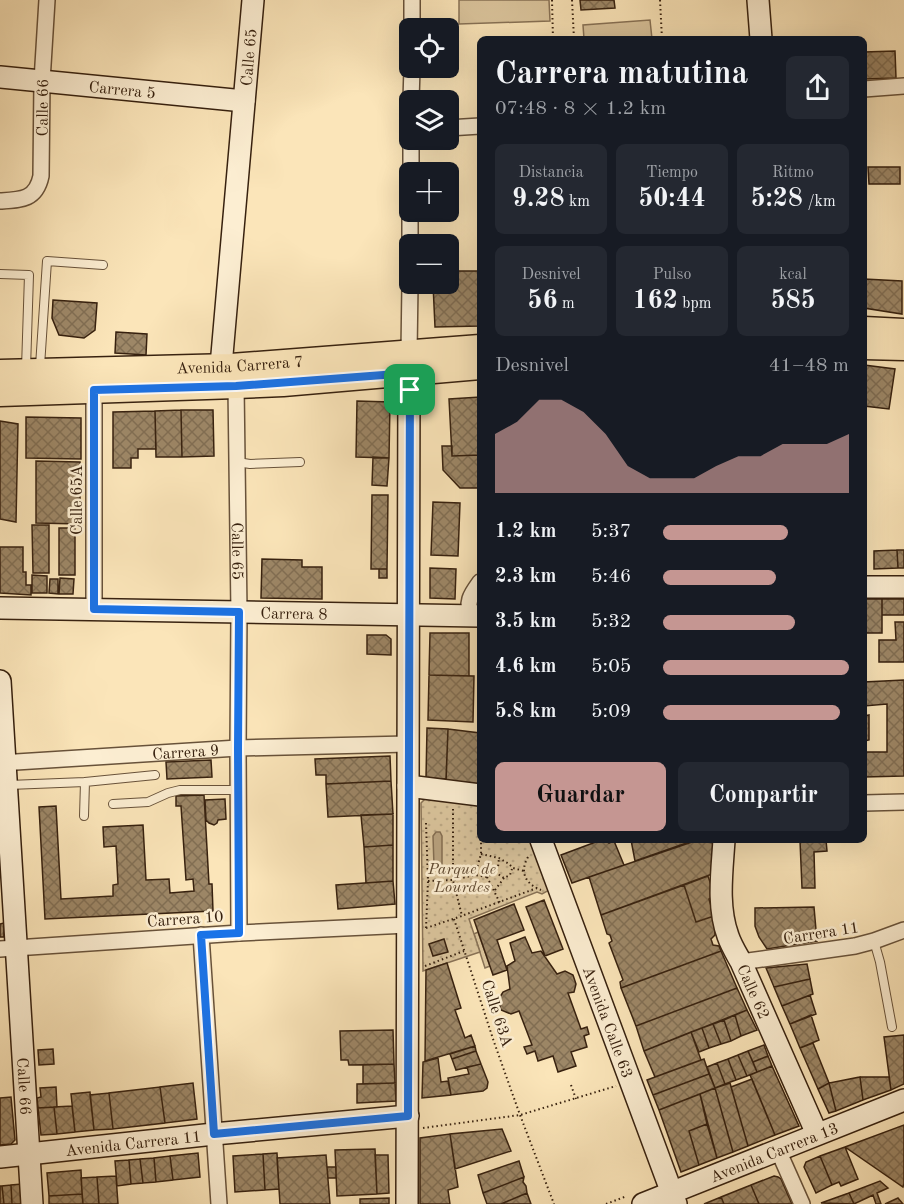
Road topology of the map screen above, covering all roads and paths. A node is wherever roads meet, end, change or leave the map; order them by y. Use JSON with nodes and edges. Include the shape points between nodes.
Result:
{"nodes":[{"id":1,"x":47,"y":0,"type":"edge"},
{"id":2,"x":253,"y":0,"type":"edge"},
{"id":3,"x":412,"y":0,"type":"edge"},
{"id":4,"x":552,"y":0,"type":"edge"},
{"id":5,"x":572,"y":0,"type":"edge"},
{"id":6,"x":660,"y":0,"type":"edge"},
{"id":7,"x":758,"y":0,"type":"edge"},
{"id":8,"x":412,"y":18,"type":"edge"},
{"id":9,"x":553,"y":36,"type":"edge"},
{"id":10,"x":574,"y":36,"type":"edge"},
{"id":11,"x":662,"y":36,"type":"edge"},
{"id":12,"x":761,"y":36,"type":"edge"},
{"id":13,"x":0,"y":77,"type":"edge"},
{"id":14,"x":42,"y":81,"type":"junction"},
{"id":15,"x":904,"y":86,"type":"edge"},
{"id":16,"x":867,"y":89,"type":"edge"},
{"id":17,"x":244,"y":101,"type":"junction"},
{"id":18,"x":477,"y":126,"type":"edge"},
{"id":19,"x":459,"y":127,"type":"edge"},
{"id":20,"x":7,"y":201,"type":"edge"},
{"id":21,"x":103,"y":265,"type":"dead end"},
{"id":22,"x":0,"y":274,"type":"edge"},
{"id":23,"x":410,"y":294,"type":"edge"},
{"id":24,"x":867,"y":329,"type":"edge"},
{"id":25,"x":904,"y":331,"type":"edge"},
{"id":26,"x":867,"y":347,"type":"edge"},
{"id":27,"x":477,"y":348,"type":"edge"},
{"id":28,"x":904,"y":348,"type":"edge"},
{"id":29,"x":409,"y":363,"type":"junction"},
{"id":30,"x":220,"y":366,"type":"junction"},
{"id":31,"x":477,"y":367,"type":"edge"},
{"id":32,"x":33,"y":371,"type":"junction"},
{"id":33,"x":0,"y":372,"type":"edge"},
{"id":34,"x":236,"y":386,"type":"junction"},
{"id":35,"x":94,"y":390,"type":"junction"},
{"id":36,"x":0,"y":394,"type":"edge"},
{"id":37,"x":237,"y":462,"type":"junction"},
{"id":38,"x":300,"y":462,"type":"dead end"},
{"id":39,"x":477,"y":586,"type":"edge"},
{"id":40,"x":867,"y":586,"type":"edge"},
{"id":41,"x":904,"y":587,"type":"edge"},
{"id":42,"x":0,"y":608,"type":"edge"},
{"id":43,"x":94,"y":609,"type":"junction"},
{"id":44,"x":239,"y":612,"type":"junction"},
{"id":45,"x":409,"y":615,"type":"junction"},
{"id":46,"x":477,"y":616,"type":"edge"},
{"id":47,"x":0,"y":681,"type":"edge"},
{"id":48,"x":408,"y":744,"type":"junction"},
{"id":49,"x":238,"y":748,"type":"junction"},
{"id":50,"x":2,"y":762,"type":"edge"},
{"id":51,"x":155,"y":774,"type":"dead end"},
{"id":52,"x":85,"y":782,"type":"junction"},
{"id":53,"x":6,"y":785,"type":"junction"},
{"id":54,"x":408,"y":786,"type":"junction"},
{"id":55,"x":238,"y":790,"type":"junction"},
{"id":56,"x":477,"y":795,"type":"edge"},
{"id":57,"x":904,"y":802,"type":"edge"},
{"id":58,"x":867,"y":803,"type":"edge"},
{"id":59,"x":113,"y":804,"type":"dead end"},
{"id":60,"x":453,"y":806,"type":"dead end"},
{"id":61,"x":84,"y":816,"type":"dead end"},
{"id":62,"x":426,"y":818,"type":"dead end"},
{"id":63,"x":481,"y":843,"type":"edge"},
{"id":64,"x":542,"y":843,"type":"edge"},
{"id":65,"x":724,"y":843,"type":"edge"},
{"id":66,"x":5,"y":854,"type":"edge"},
{"id":67,"x":481,"y":854,"type":"junction"},
{"id":68,"x":499,"y":858,"type":"junction"},
{"id":69,"x":513,"y":868,"type":"junction"},
{"id":70,"x":495,"y":872,"type":"junction"},
{"id":71,"x":475,"y":875,"type":"junction"},
{"id":72,"x":487,"y":877,"type":"junction"},
{"id":73,"x":504,"y":878,"type":"junction"},
{"id":74,"x":453,"y":880,"type":"junction"},
{"id":75,"x":428,"y":881,"type":"junction"},
{"id":76,"x":495,"y":891,"type":"junction"},
{"id":77,"x":500,"y":903,"type":"junction"},
{"id":78,"x":462,"y":916,"type":"junction"},
{"id":79,"x":454,"y":919,"type":"junction"},
{"id":80,"x":408,"y":925,"type":"junction"},
{"id":81,"x":904,"y":930,"type":"edge"},
{"id":82,"x":239,"y":933,"type":"junction"},
{"id":83,"x":201,"y":935,"type":"junction"},
{"id":84,"x":874,"y":941,"type":"junction"},
{"id":85,"x":8,"y":948,"type":"edge"},
{"id":86,"x":465,"y":951,"type":"junction"},
{"id":87,"x":741,"y":962,"type":"junction"},
{"id":88,"x":424,"y":967,"type":"dead end"},
{"id":89,"x":892,"y":1027,"type":"dead end"},
{"id":90,"x":630,"y":1081,"type":"junction"},
{"id":91,"x":571,"y":1085,"type":"dead end"},
{"id":92,"x":576,"y":1099,"type":"junction"},
{"id":93,"x":904,"y":1100,"type":"edge"},
{"id":94,"x":520,"y":1115,"type":"junction"},
{"id":95,"x":408,"y":1123,"type":"junction"},
{"id":96,"x":214,"y":1134,"type":"junction"},
{"id":97,"x":817,"y":1134,"type":"junction"},
{"id":98,"x":778,"y":1150,"type":"junction"},
{"id":99,"x":29,"y":1154,"type":"junction"},
{"id":100,"x":0,"y":1157,"type":"edge"},
{"id":101,"x":674,"y":1198,"type":"edge"},
{"id":102,"x":32,"y":1204,"type":"edge"},
{"id":103,"x":219,"y":1204,"type":"edge"},
{"id":104,"x":407,"y":1204,"type":"edge"},
{"id":105,"x":554,"y":1204,"type":"edge"},
{"id":106,"x":643,"y":1204,"type":"edge"},
{"id":107,"x":802,"y":1204,"type":"edge"}],
"edges":[{"from":1,"to":14,"type":"street","name":"Calle 66"},
{"from":2,"to":17,"type":"street","name":"Calle 65"},
{"from":3,"to":8,"type":"street"},
{"from":4,"to":9,"type":"path"},
{"from":5,"to":10,"type":"path"},
{"from":6,"to":11,"type":"path"},
{"from":7,"to":12,"type":"street"},
{"from":13,"to":14,"type":"street","name":"Carrera 5"},
{"from":14,"to":17,"type":"street","name":"Carrera 5"},
{"from":14,"to":20,"type":"street","name":"Calle 66","via":[[39,185],[31,196]]},
{"from":15,"to":16,"type":"street"},
{"from":17,"to":30,"type":"street","name":"Calle 65"},
{"from":18,"to":19,"type":"street"},
{"from":21,"to":32,"type":"lane","via":[[47,261]]},
{"from":22,"to":32,"type":"lane","via":[[29,275]]},
{"from":23,"to":29,"type":"street"},
{"from":24,"to":25,"type":"main road"},
{"from":26,"to":28,"type":"main road"},
{"from":27,"to":29,"type":"main road","name":"Avenida Carrera 7"},
{"from":29,"to":30,"type":"main road","name":"Avenida Carrera 7"},
{"from":29,"to":31,"type":"main road","name":"Avenida Carrera 7"},
{"from":29,"to":34,"type":"main road","name":"Avenida Carrera 7"},
{"from":29,"to":45,"type":"street"},
{"from":30,"to":32,"type":"main road","name":"Avenida Carrera 7"},
{"from":32,"to":33,"type":"main road","name":"Avenida Carrera 7"},
{"from":34,"to":35,"type":"main road","name":"Avenida Carrera 7"},
{"from":34,"to":37,"type":"street","name":"Calle 65"},
{"from":35,"to":36,"type":"main road","name":"Avenida Carrera 7"},
{"from":35,"to":43,"type":"street","name":"Calle 65A"},
{"from":37,"to":38,"type":"lane"},
{"from":37,"to":44,"type":"street","name":"Calle 65"},
{"from":39,"to":46,"type":"street","via":[[468,605]]},
{"from":40,"to":41,"type":"street"},
{"from":42,"to":43,"type":"street","name":"Carrera 8"},
{"from":43,"to":44,"type":"street","name":"Carrera 8"},
{"from":44,"to":45,"type":"street","name":"Carrera 8"},
{"from":44,"to":49,"type":"street","name":"Calle 65"},
{"from":45,"to":46,"type":"street","name":"Carrera 8"},
{"from":45,"to":48,"type":"street"},
{"from":47,"to":50,"type":"street","name":"Calle 66"},
{"from":48,"to":49,"type":"street","name":"Carrera 9"},
{"from":48,"to":54,"type":"street"},
{"from":49,"to":50,"type":"street","name":"Carrera 9"},
{"from":49,"to":55,"type":"street","name":"Calle 65"},
{"from":50,"to":53,"type":"street","name":"Calle 66"},
{"from":51,"to":52,"type":"lane"},
{"from":52,"to":53,"type":"lane"},
{"from":52,"to":61,"type":"lane"},
{"from":53,"to":66,"type":"street","name":"Calle 66"},
{"from":54,"to":56,"type":"street"},
{"from":54,"to":80,"type":"street"},
{"from":55,"to":59,"type":"lane","via":[[180,790],[148,802]]},
{"from":55,"to":82,"type":"street","name":"Calle 65"},
{"from":57,"to":58,"type":"street"},
{"from":60,"to":74,"type":"path"},
{"from":62,"to":75,"type":"path"},
{"from":63,"to":67,"type":"path"},
{"from":64,"to":90,"type":"street","name":"Avenida Calle 63"},
{"from":65,"to":87,"type":"street","name":"Calle 62","via":[[723,920]]},
{"from":66,"to":85,"type":"street","name":"Calle 66"},
{"from":67,"to":68,"type":"path"},
{"from":67,"to":71,"type":"path"},
{"from":68,"to":69,"type":"path"},
{"from":68,"to":70,"type":"path"},
{"from":69,"to":73,"type":"path"},
{"from":69,"to":77,"type":"path","via":[[524,871],[528,881],[539,889]]},
{"from":70,"to":72,"type":"path"},
{"from":70,"to":73,"type":"path"},
{"from":71,"to":72,"type":"path"},
{"from":71,"to":74,"type":"path"},
{"from":72,"to":76,"type":"path"},
{"from":73,"to":76,"type":"path"},
{"from":74,"to":75,"type":"path"},
{"from":74,"to":78,"type":"path"},
{"from":75,"to":79,"type":"path","via":[[426,928]]},
{"from":76,"to":77,"type":"path"},
{"from":77,"to":78,"type":"path"},
{"from":78,"to":79,"type":"path"},
{"from":79,"to":86,"type":"path","name":"Calle 63A"},
{"from":80,"to":82,"type":"street","name":"Carrera 10"},
{"from":80,"to":95,"type":"street"},
{"from":81,"to":84,"type":"street","name":"Carrera 11"},
{"from":82,"to":83,"type":"street","name":"Carrera 10"},
{"from":83,"to":85,"type":"street","name":"Carrera 10"},
{"from":83,"to":96,"type":"street"},
{"from":84,"to":87,"type":"street","name":"Carrera 11"},
{"from":84,"to":89,"type":"lane"},
{"from":85,"to":99,"type":"street","name":"Calle 66"},
{"from":86,"to":88,"type":"path"},
{"from":86,"to":94,"type":"path","name":"Calle 63A"},
{"from":87,"to":97,"type":"street","name":"Calle 62"},
{"from":90,"to":92,"type":"path"},
{"from":90,"to":101,"type":"street","name":"Avenida Calle 63"},
{"from":91,"to":92,"type":"path"},
{"from":92,"to":94,"type":"path"},
{"from":93,"to":97,"type":"street","name":"Avenida Carrera 13"},
{"from":94,"to":95,"type":"path"},
{"from":94,"to":105,"type":"path","name":"Calle 63A"},
{"from":95,"to":96,"type":"street","name":"Avenida Carrera 11"},
{"from":95,"to":104,"type":"street"},
{"from":96,"to":99,"type":"street","name":"Avenida Carrera 11"},
{"from":96,"to":103,"type":"street"},
{"from":97,"to":98,"type":"street","name":"Avenida Carrera 13"},
{"from":98,"to":101,"type":"street","name":"Avenida Carrera 13"},
{"from":98,"to":107,"type":"street"},
{"from":99,"to":100,"type":"street","name":"Avenida Carrera 11"},
{"from":99,"to":102,"type":"street","name":"Calle 66"},
{"from":101,"to":106,"type":"street","name":"Avenida Carrera 13"}]}
